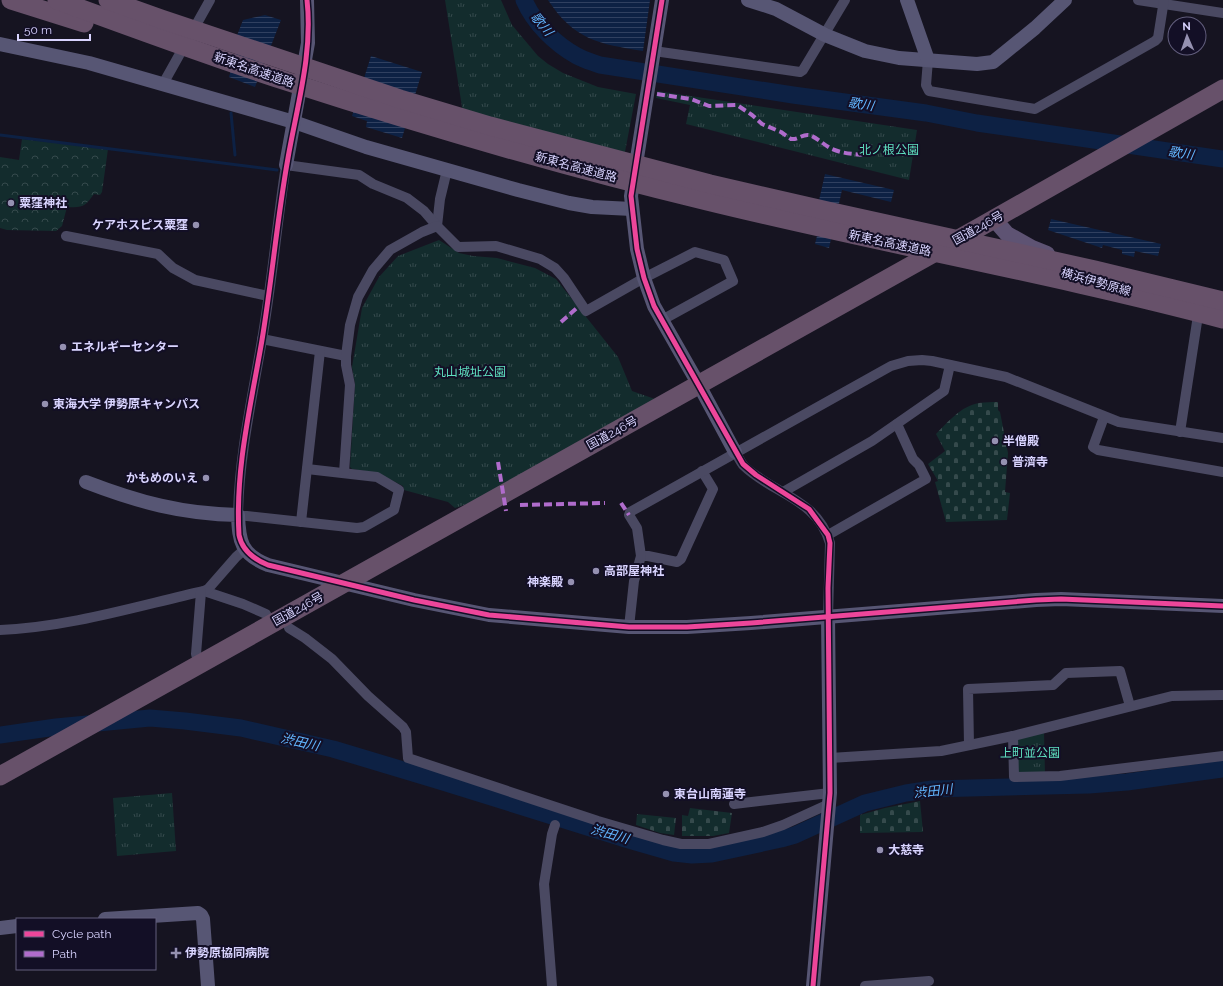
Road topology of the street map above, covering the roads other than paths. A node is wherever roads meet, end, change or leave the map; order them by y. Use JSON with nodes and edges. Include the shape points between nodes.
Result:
{"nodes":[{"id":1,"x":11,"y":0,"type":"edge"},
{"id":2,"x":57,"y":0,"type":"edge"},
{"id":3,"x":108,"y":0,"type":"edge"},
{"id":4,"x":136,"y":0,"type":"edge"},
{"id":5,"x":210,"y":0,"type":"edge"},
{"id":6,"x":307,"y":0,"type":"edge"},
{"id":7,"x":662,"y":0,"type":"edge"},
{"id":8,"x":748,"y":0,"type":"edge"},
{"id":9,"x":845,"y":0,"type":"edge"},
{"id":10,"x":907,"y":0,"type":"edge"},
{"id":11,"x":1065,"y":0,"type":"edge"},
{"id":12,"x":1138,"y":0,"type":"edge"},
{"id":13,"x":1163,"y":2,"type":"edge"},
{"id":14,"x":1223,"y":13,"type":"edge"},
{"id":15,"x":825,"y":35,"type":"junction"},
{"id":16,"x":0,"y":44,"type":"edge"},
{"id":17,"x":653,"y":55,"type":"junction"},
{"id":18,"x":928,"y":60,"type":"junction"},
{"id":19,"x":285,"y":81,"type":"junction"},
{"id":20,"x":349,"y":82,"type":"junction"},
{"id":21,"x":163,"y":84,"type":"junction"},
{"id":22,"x":1223,"y":89,"type":"edge"},
{"id":23,"x":294,"y":122,"type":"junction"},
{"id":24,"x":286,"y":165,"type":"junction"},
{"id":25,"x":447,"y":170,"type":"junction"},
{"id":26,"x":632,"y":209,"type":"junction"},
{"id":27,"x":987,"y":223,"type":"junction"},
{"id":28,"x":437,"y":226,"type":"junction"},
{"id":29,"x":66,"y":236,"type":"dead end"},
{"id":30,"x":644,"y":278,"type":"junction"},
{"id":31,"x":268,"y":296,"type":"junction"},
{"id":32,"x":1223,"y":301,"type":"edge"},
{"id":33,"x":1199,"y":309,"type":"junction"},
{"id":34,"x":1223,"y":314,"type":"edge"},
{"id":35,"x":1223,"y":319,"type":"edge"},
{"id":36,"x":662,"y":320,"type":"junction"},
{"id":37,"x":262,"y":339,"type":"junction"},
{"id":38,"x":320,"y":351,"type":"junction"},
{"id":39,"x":346,"y":356,"type":"junction"},
{"id":40,"x":950,"y":365,"type":"junction"},
{"id":41,"x":699,"y":385,"type":"junction"},
{"id":42,"x":1104,"y":417,"type":"junction"},
{"id":43,"x":897,"y":424,"type":"junction"},
{"id":44,"x":1180,"y":432,"type":"junction"},
{"id":45,"x":1223,"y":438,"type":"edge"},
{"id":46,"x":735,"y":452,"type":"junction"},
{"id":47,"x":307,"y":469,"type":"junction"},
{"id":48,"x":702,"y":471,"type":"junction"},
{"id":49,"x":1223,"y":472,"type":"edge"},
{"id":50,"x":344,"y":473,"type":"junction"},
{"id":51,"x":86,"y":482,"type":"dead end"},
{"id":52,"x":783,"y":492,"type":"junction"},
{"id":53,"x":238,"y":515,"type":"junction"},
{"id":54,"x":300,"y":522,"type":"junction"},
{"id":55,"x":828,"y":535,"type":"junction"},
{"id":56,"x":245,"y":549,"type":"junction"},
{"id":57,"x":641,"y":556,"type":"junction"},
{"id":58,"x":345,"y":583,"type":"junction"},
{"id":59,"x":203,"y":592,"type":"junction"},
{"id":60,"x":1223,"y":606,"type":"edge"},
{"id":61,"x":266,"y":614,"type":"dead end"},
{"id":62,"x":828,"y":617,"type":"junction"},
{"id":63,"x":629,"y":627,"type":"junction"},
{"id":64,"x":289,"y":628,"type":"dead end"},
{"id":65,"x":0,"y":630,"type":"edge"},
{"id":66,"x":199,"y":665,"type":"junction"},
{"id":67,"x":1223,"y":695,"type":"edge"},
{"id":68,"x":1130,"y":706,"type":"junction"},
{"id":69,"x":1013,"y":736,"type":"junction"},
{"id":70,"x":969,"y":745,"type":"junction"},
{"id":71,"x":1223,"y":756,"type":"edge"},
{"id":72,"x":830,"y":758,"type":"junction"},
{"id":73,"x":0,"y":776,"type":"edge"},
{"id":74,"x":830,"y":802,"type":"junction"},
{"id":75,"x":734,"y":804,"type":"dead end"},
{"id":76,"x":555,"y":825,"type":"dead end"},
{"id":77,"x":118,"y":918,"type":"edge"},
{"id":78,"x":16,"y":926,"type":"edge"},
{"id":79,"x":0,"y":928,"type":"edge"},
{"id":80,"x":929,"y":981,"type":"dead end"},
{"id":81,"x":208,"y":986,"type":"edge"},
{"id":82,"x":552,"y":986,"type":"edge"},
{"id":83,"x":813,"y":986,"type":"edge"},
{"id":84,"x":864,"y":986,"type":"edge"}],
"edges":[{"from":1,"to":19,"type":"highway","bridge":true},
{"from":2,"to":19,"type":"highway","name":"新東名高速道路","bridge":true},
{"from":3,"to":20,"type":"highway","name":"新東名高速道路","bridge":true},
{"from":4,"to":20,"type":"highway","bridge":true,"via":[[280,52]]},
{"from":5,"to":21,"type":"street"},
{"from":6,"to":23,"type":"street","via":[[306,65]]},
{"from":7,"to":17,"type":"street"},
{"from":8,"to":15,"type":"street","via":[[776,9]]},
{"from":9,"to":15,"type":"street"},
{"from":10,"to":18,"type":"street"},
{"from":11,"to":18,"type":"street","via":[[992,62],[977,64]]},
{"from":12,"to":13,"type":"street"},
{"from":13,"to":14,"type":"street"},
{"from":13,"to":18,"type":"street","via":[[1158,38],[1155,41],[1035,109],[929,91],[926,85]]},
{"from":15,"to":17,"type":"street","via":[[800,72]]},
{"from":15,"to":18,"type":"street","via":[[852,47],[875,53]]},
{"from":16,"to":21,"type":"street","via":[[83,61]]},
{"from":17,"to":26,"type":"street","via":[[631,196]]},
{"from":19,"to":35,"type":"highway","name":"新東名高速道路","bridge":true,"via":[[485,142],[698,199],[828,230],[1089,286]]},
{"from":20,"to":32,"type":"highway","name":"新東名高速道路","bridge":true,"via":[[490,126],[710,184]]},
{"from":21,"to":23,"type":"street"},
{"from":22,"to":27,"type":"highway","name":"国道246号"},
{"from":23,"to":24,"type":"street"},
{"from":23,"to":25,"type":"street","via":[[360,145]]},
{"from":24,"to":28,"type":"street","via":[[359,175],[373,184],[407,198],[424,211]]},
{"from":24,"to":31,"type":"street"},
{"from":25,"to":26,"type":"street","via":[[569,203]]},
{"from":25,"to":28,"type":"street"},
{"from":26,"to":30,"type":"street"},
{"from":27,"to":32,"type":"main road","name":"横浜伊勢原線","via":[[1032,248],[1090,270]]},
{"from":27,"to":33,"type":"main road","name":"横浜伊勢原線","via":[[993,242],[1025,259],[1087,282]]},
{"from":27,"to":41,"type":"highway","name":"国道246号"},
{"from":28,"to":30,"type":"street","via":[[458,247],[496,246],[540,259],[564,278],[586,311]]},
{"from":28,"to":39,"type":"street","via":[[390,250],[373,270],[358,297],[350,325]]},
{"from":29,"to":31,"type":"street","via":[[158,254],[173,268],[195,280]]},
{"from":30,"to":36,"type":"street"},
{"from":30,"to":36,"type":"street","via":[[695,252],[724,260],[733,281]]},
{"from":31,"to":37,"type":"street"},
{"from":33,"to":34,"type":"main road","name":"横浜伊勢原線"},
{"from":33,"to":44,"type":"street"},
{"from":36,"to":41,"type":"street"},
{"from":37,"to":38,"type":"street"},
{"from":37,"to":53,"type":"street","via":[[244,435],[238,486]]},
{"from":38,"to":39,"type":"street"},
{"from":38,"to":47,"type":"street"},
{"from":39,"to":50,"type":"street","via":[[350,385]]},
{"from":40,"to":42,"type":"street","via":[[1006,377]]},
{"from":40,"to":43,"type":"street","via":[[944,391]]},
{"from":40,"to":46,"type":"street","via":[[922,360],[891,366]]},
{"from":41,"to":46,"type":"street"},
{"from":41,"to":58,"type":"highway","name":"国道246号"},
{"from":42,"to":44,"type":"street","via":[[1119,422]]},
{"from":42,"to":49,"type":"street","via":[[1093,447],[1098,450]]},
{"from":43,"to":52,"type":"street"},
{"from":43,"to":55,"type":"street","via":[[926,480]]},
{"from":44,"to":45,"type":"street"},
{"from":46,"to":48,"type":"street"},
{"from":46,"to":52,"type":"street","via":[[756,476]]},
{"from":47,"to":50,"type":"street"},
{"from":47,"to":54,"type":"street"},
{"from":48,"to":57,"type":"street","via":[[630,512],[629,515],[637,528]]},
{"from":48,"to":57,"type":"street","via":[[713,489],[681,559],[677,562]]},
{"from":50,"to":54,"type":"street","via":[[378,477],[397,489],[399,493],[394,510],[364,527],[357,528]]},
{"from":51,"to":53,"type":"street","via":[[158,506],[196,513]]},
{"from":52,"to":55,"type":"street","via":[[809,509]]},
{"from":53,"to":54,"type":"street"},
{"from":53,"to":56,"type":"street","via":[[240,540]]},
{"from":55,"to":62,"type":"street"},
{"from":56,"to":58,"type":"street","via":[[250,555],[268,565]]},
{"from":56,"to":59,"type":"street"},
{"from":57,"to":63,"type":"street","via":[[634,581]]},
{"from":58,"to":63,"type":"street","via":[[489,615]]},
{"from":58,"to":66,"type":"highway","name":"国道246号"},
{"from":59,"to":61,"type":"street","via":[[244,604]]},
{"from":59,"to":65,"type":"street","via":[[48,626]]},
{"from":59,"to":66,"type":"street","via":[[196,654]]},
{"from":60,"to":62,"type":"street","via":[[1061,599]]},
{"from":62,"to":63,"type":"street","via":[[687,627]]},
{"from":62,"to":72,"type":"street"},
{"from":64,"to":74,"type":"street","via":[[332,659],[402,727],[406,732],[408,758],[560,809],[663,840],[698,845],[733,839],[783,825]]},
{"from":66,"to":73,"type":"highway","name":"国道246号"},
{"from":67,"to":68,"type":"street","via":[[1172,696]]},
{"from":68,"to":69,"type":"street"},
{"from":68,"to":70,"type":"street","via":[[1120,671],[1066,673],[1053,685],[968,689]]},
{"from":69,"to":70,"type":"street"},
{"from":69,"to":71,"type":"street","via":[[1014,777],[1060,776]]},
{"from":70,"to":72,"type":"street","via":[[941,751]]},
{"from":72,"to":74,"type":"street"},
{"from":74,"to":75,"type":"street"},
{"from":74,"to":83,"type":"street"},
{"from":76,"to":82,"type":"street","via":[[544,884]]},
{"from":77,"to":81,"type":"street","via":[[194,912],[201,915]]},
{"from":78,"to":79,"type":"street"},
{"from":80,"to":84,"type":"street"}]}
